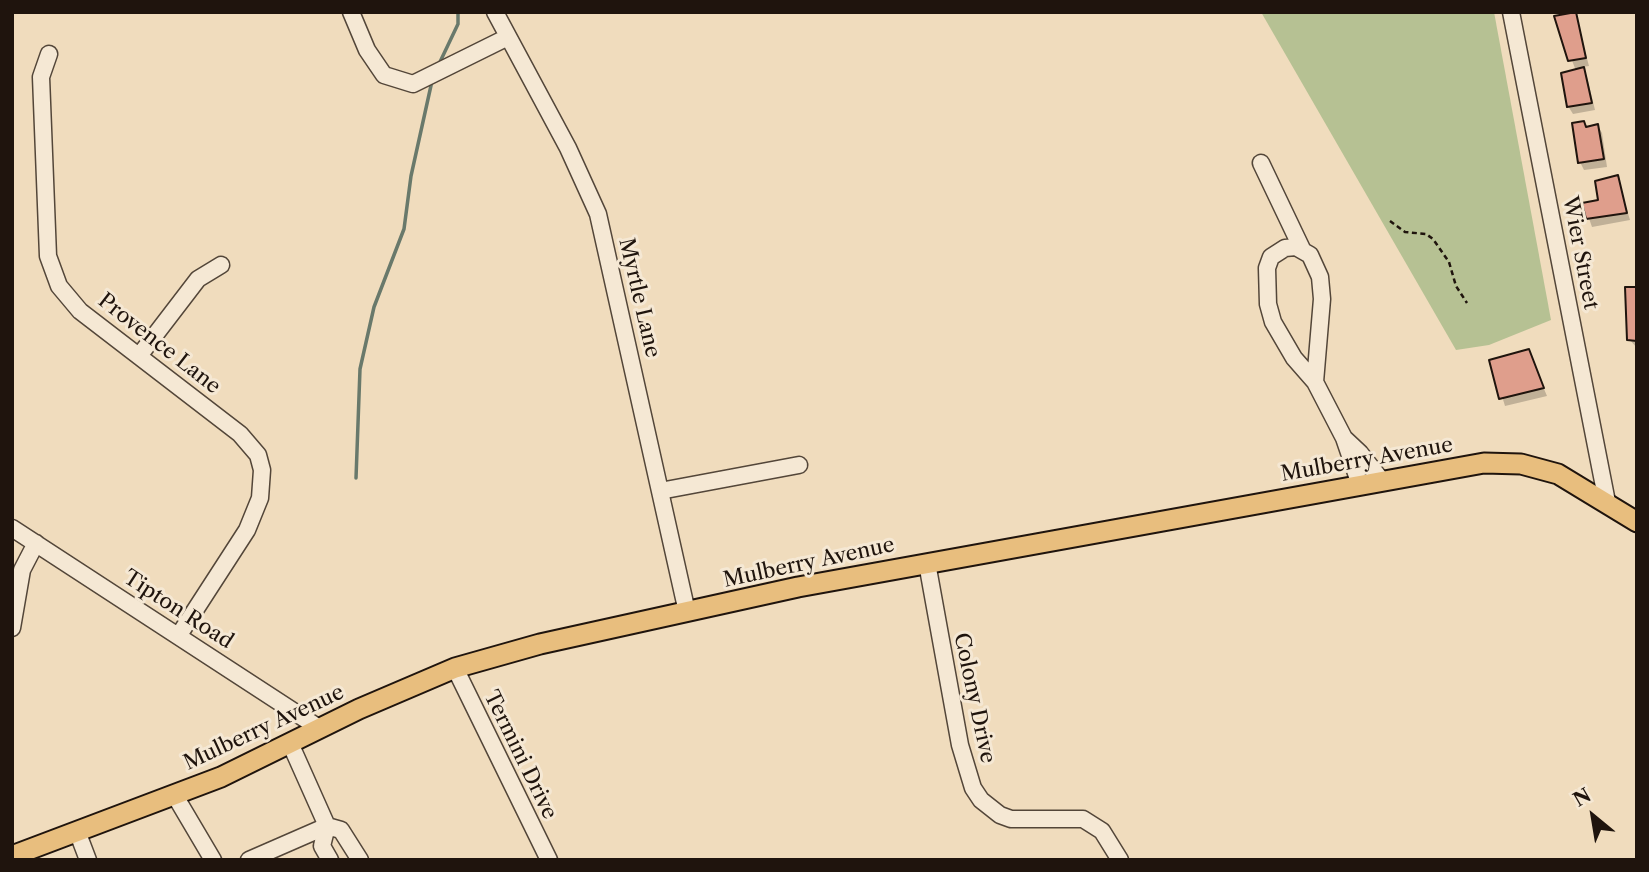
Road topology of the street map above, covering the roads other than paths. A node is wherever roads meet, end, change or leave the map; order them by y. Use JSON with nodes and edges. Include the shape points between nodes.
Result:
{"nodes":[{"id":1,"x":351,"y":12,"type":"edge"},
{"id":2,"x":495,"y":12,"type":"edge"},
{"id":3,"x":1511,"y":12,"type":"edge"},
{"id":4,"x":508,"y":37,"type":"junction"},
{"id":5,"x":49,"y":54,"type":"dead end"},
{"id":6,"x":1261,"y":163,"type":"dead end"},
{"id":7,"x":1302,"y":249,"type":"junction"},
{"id":8,"x":221,"y":265,"type":"dead end"},
{"id":9,"x":139,"y":356,"type":"junction"},
{"id":10,"x":1315,"y":382,"type":"junction"},
{"id":11,"x":1344,"y":438,"type":"junction"},
{"id":12,"x":799,"y":465,"type":"dead end"},
{"id":13,"x":1382,"y":481,"type":"junction"},
{"id":14,"x":1360,"y":485,"type":"junction"},
{"id":15,"x":660,"y":491,"type":"junction"},
{"id":16,"x":1607,"y":502,"type":"junction"},
{"id":17,"x":1637,"y":522,"type":"edge"},
{"id":18,"x":12,"y":528,"type":"edge"},
{"id":19,"x":36,"y":543,"type":"junction"},
{"id":20,"x":927,"y":563,"type":"junction"},
{"id":21,"x":687,"y":612,"type":"junction"},
{"id":22,"x":12,"y":628,"type":"edge"},
{"id":23,"x":179,"y":635,"type":"junction"},
{"id":24,"x":455,"y":668,"type":"junction"},
{"id":25,"x":319,"y":728,"type":"junction"},
{"id":26,"x":290,"y":743,"type":"junction"},
{"id":27,"x":174,"y":794,"type":"junction"},
{"id":28,"x":327,"y":827,"type":"junction"},
{"id":29,"x":77,"y":831,"type":"junction"},
{"id":30,"x":12,"y":856,"type":"edge"},
{"id":31,"x":88,"y":860,"type":"edge"},
{"id":32,"x":212,"y":860,"type":"edge"},
{"id":33,"x":249,"y":860,"type":"edge"},
{"id":34,"x":330,"y":860,"type":"edge"},
{"id":35,"x":360,"y":860,"type":"edge"},
{"id":36,"x":549,"y":860,"type":"edge"},
{"id":37,"x":1120,"y":860,"type":"edge"}],
"edges":[{"from":1,"to":4,"type":"street","via":[[384,75],[413,84]]},
{"from":2,"to":4,"type":"street","name":"Myrtle Lane"},
{"from":3,"to":16,"type":"street","name":"Wier Street"},
{"from":4,"to":15,"type":"street","name":"Myrtle Lane","via":[[598,214]]},
{"from":5,"to":9,"type":"street","name":"Provence Lane","via":[[42,91],[48,256],[53,273],[80,311]]},
{"from":6,"to":7,"type":"street"},
{"from":7,"to":10,"type":"street","via":[[1316,266],[1322,288]]},
{"from":7,"to":10,"type":"street","via":[[1284,248],[1271,257],[1266,280],[1268,304],[1282,341]]},
{"from":8,"to":9,"type":"street","via":[[198,279]]},
{"from":9,"to":23,"type":"street","name":"Provence Lane","via":[[240,434],[258,455],[262,470],[260,498],[247,530]]},
{"from":10,"to":11,"type":"street"},
{"from":11,"to":13,"type":"street"},
{"from":11,"to":14,"type":"street"},
{"from":12,"to":15,"type":"street"},
{"from":13,"to":14,"type":"main road","name":"Mulberry Avenue"},
{"from":13,"to":16,"type":"main road","name":"Mulberry Avenue","via":[[1485,463],[1521,464],[1558,474]]},
{"from":14,"to":20,"type":"main road","name":"Mulberry Avenue"},
{"from":15,"to":21,"type":"street","name":"Myrtle Lane"},
{"from":16,"to":17,"type":"main road","name":"Mulberry Avenue"},
{"from":18,"to":19,"type":"street","name":"Tipton Road"},
{"from":19,"to":22,"type":"street","via":[[22,570]]},
{"from":19,"to":23,"type":"street","name":"Tipton Road"},
{"from":20,"to":21,"type":"main road","name":"Mulberry Avenue"},
{"from":20,"to":37,"type":"street","name":"Colony Drive","via":[[960,745],[973,788],[990,809],[1011,819],[1083,819],[1102,831]]},
{"from":21,"to":24,"type":"main road","name":"Mulberry Avenue"},
{"from":23,"to":25,"type":"street","name":"Tipton Road"},
{"from":24,"to":25,"type":"main road","name":"Mulberry Avenue"},
{"from":24,"to":36,"type":"street","name":"Termini Drive"},
{"from":25,"to":26,"type":"main road","name":"Mulberry Avenue"},
{"from":26,"to":27,"type":"main road","name":"Mulberry Avenue"},
{"from":26,"to":28,"type":"street"},
{"from":27,"to":29,"type":"main road","name":"Mulberry Avenue"},
{"from":27,"to":32,"type":"street"},
{"from":28,"to":33,"type":"street"},
{"from":28,"to":34,"type":"street","via":[[322,846]]},
{"from":28,"to":35,"type":"street","via":[[341,830]]},
{"from":29,"to":30,"type":"main road","name":"Mulberry Avenue"},
{"from":29,"to":31,"type":"street"}]}
